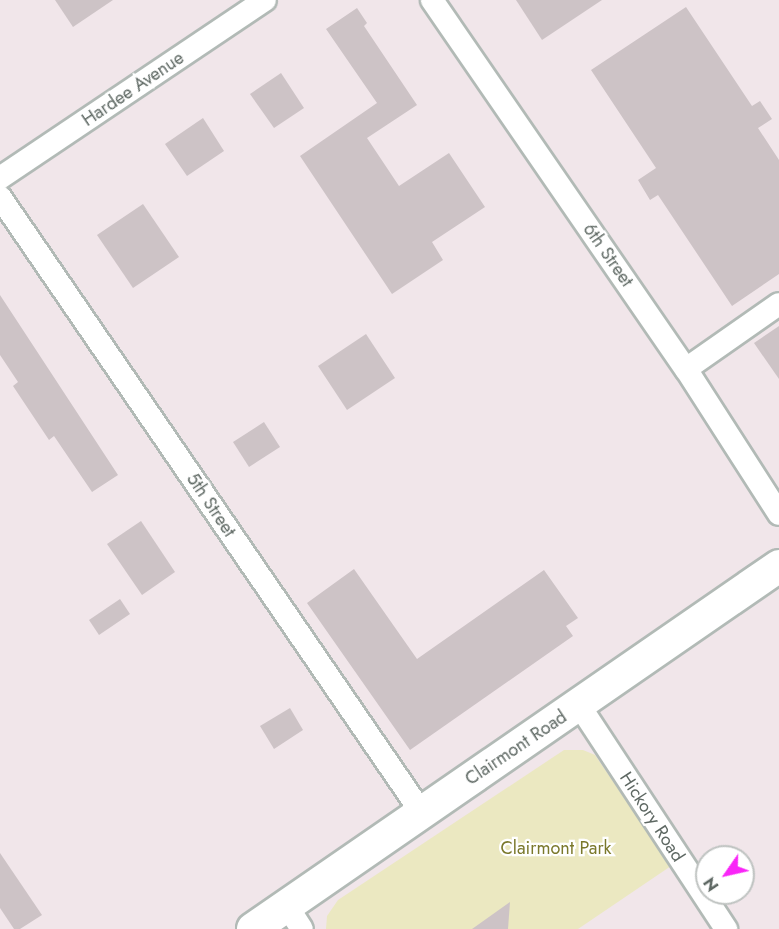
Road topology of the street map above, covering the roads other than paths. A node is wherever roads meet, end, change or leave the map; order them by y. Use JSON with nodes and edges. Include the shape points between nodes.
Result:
{"nodes":[{"id":1,"x":265,"y":0,"type":"edge"},
{"id":2,"x":432,"y":0,"type":"edge"},
{"id":3,"x":0,"y":178,"type":"edge"},
{"id":4,"x":0,"y":197,"type":"edge"},
{"id":5,"x":779,"y":304,"type":"edge"},
{"id":6,"x":686,"y":369,"type":"junction"},
{"id":7,"x":779,"y":514,"type":"edge"},
{"id":8,"x":779,"y":566,"type":"edge"},
{"id":9,"x":579,"y":705,"type":"junction"},
{"id":10,"x":422,"y":813,"type":"junction"},
{"id":11,"x":295,"y":918,"type":"edge"},
{"id":12,"x":253,"y":929,"type":"edge"},
{"id":13,"x":726,"y":929,"type":"edge"}],
"edges":[{"from":1,"to":3,"type":"street","name":"Hardee Avenue"},
{"from":2,"to":6,"type":"street","name":"6th Street"},
{"from":4,"to":10,"type":"street","name":"5th Street"},
{"from":5,"to":6,"type":"street"},
{"from":6,"to":7,"type":"street","name":"6th Street"},
{"from":8,"to":9,"type":"main road","name":"Clairmont Road"},
{"from":9,"to":10,"type":"main road","name":"Clairmont Road"},
{"from":9,"to":13,"type":"street","name":"Hickory Road"},
{"from":10,"to":11,"type":"main road","name":"Clairmont Road"},
{"from":11,"to":12,"type":"main road","name":"Clairmont Road"}]}
